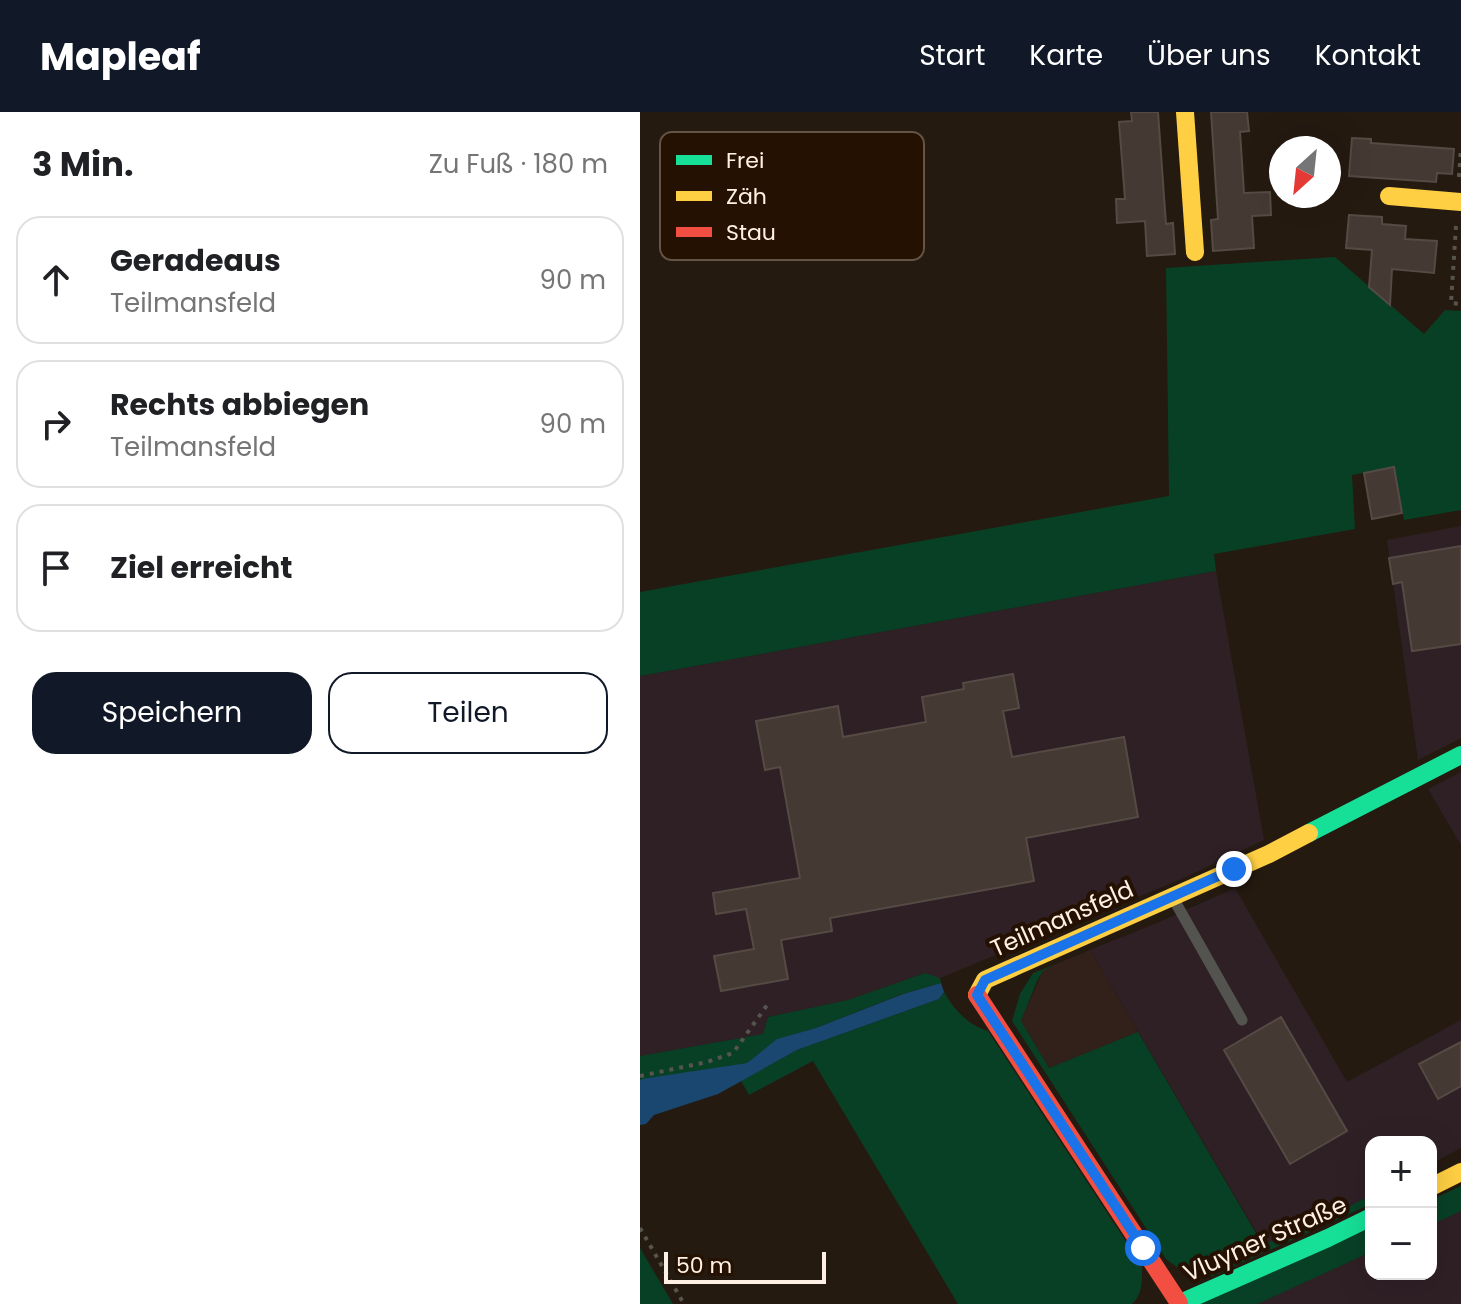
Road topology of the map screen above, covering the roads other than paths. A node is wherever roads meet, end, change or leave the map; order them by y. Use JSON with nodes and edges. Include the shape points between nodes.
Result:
{"nodes":[{"id":1,"x":1185,"y":112,"type":"edge"},
{"id":2,"x":1389,"y":196,"type":"dead end"},
{"id":3,"x":1459,"y":202,"type":"edge"},
{"id":4,"x":1195,"y":252,"type":"dead end"},
{"id":5,"x":1461,"y":755,"type":"edge"},
{"id":6,"x":1172,"y":897,"type":"junction"},
{"id":7,"x":1242,"y":1020,"type":"dead end"},
{"id":8,"x":1461,"y":1172,"type":"edge"},
{"id":9,"x":1437,"y":1184,"type":"edge"},
{"id":10,"x":1365,"y":1220,"type":"edge"},
{"id":11,"x":1179,"y":1304,"type":"edge"}],
"edges":[{"from":1,"to":4,"type":"street"},
{"from":2,"to":3,"type":"street"},
{"from":5,"to":6,"type":"street","name":"Teilmansfeld","via":[[1269,854]]},
{"from":6,"to":7,"type":"lane"},
{"from":6,"to":11,"type":"street","name":"Teilmansfeld","via":[[985,980],[977,995]]},
{"from":8,"to":9,"type":"street"},
{"from":10,"to":11,"type":"street","name":"Vluyner Straße"}]}
